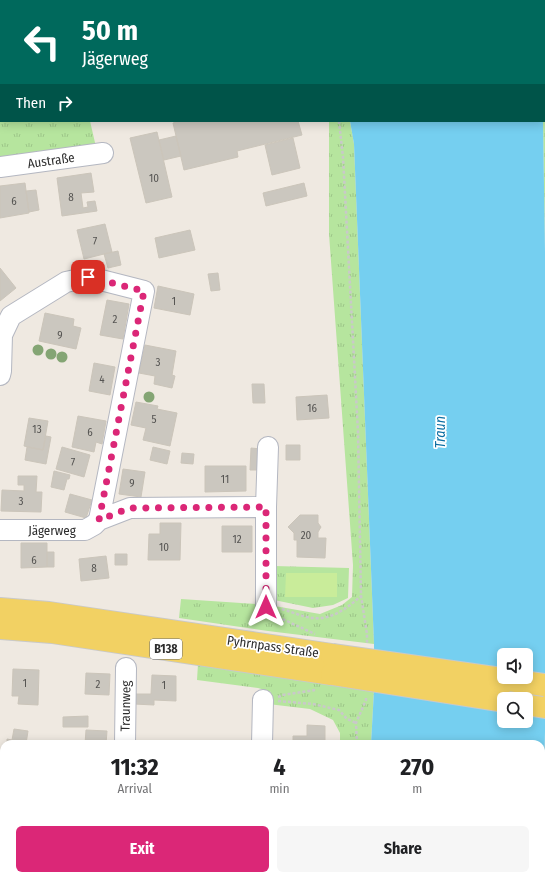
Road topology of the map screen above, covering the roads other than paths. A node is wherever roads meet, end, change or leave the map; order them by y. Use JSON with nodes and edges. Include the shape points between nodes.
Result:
{"nodes":[{"id":1,"x":103,"y":153,"type":"dead end"},
{"id":2,"x":0,"y":167,"type":"edge"},
{"id":3,"x":0,"y":375,"type":"edge"},
{"id":4,"x":268,"y":447,"type":"dead end"},
{"id":5,"x":266,"y":507,"type":"junction"},
{"id":6,"x":99,"y":520,"type":"junction"},
{"id":7,"x":0,"y":530,"type":"edge"},
{"id":8,"x":266,"y":607,"type":"road end"},
{"id":9,"x":0,"y":609,"type":"edge"},
{"id":10,"x":0,"y":628,"type":"edge"},
{"id":11,"x":328,"y":655,"type":"junction"},
{"id":12,"x":126,"y":668,"type":"dead end"},
{"id":13,"x":545,"y":685,"type":"edge"},
{"id":14,"x":497,"y":699,"type":"edge"},
{"id":15,"x":263,"y":700,"type":"road end"},
{"id":16,"x":533,"y":705,"type":"edge"},
{"id":17,"x":545,"y":707,"type":"edge"},
{"id":18,"x":125,"y":740,"type":"edge"},
{"id":19,"x":262,"y":740,"type":"edge"}],
"edges":[{"from":1,"to":2,"type":"street","name":"Austraße"},
{"from":3,"to":6,"type":"street","via":[[2,335],[11,316],[66,282],[88,277],[144,291]]},
{"from":4,"to":5,"type":"street"},
{"from":5,"to":6,"type":"street","name":"Jägerweg","via":[[130,508]]},
{"from":5,"to":8,"type":"street"},
{"from":6,"to":7,"type":"street","name":"Jägerweg","via":[[86,530]]},
{"from":9,"to":11,"type":"main road","name":"Pyhrnpass Straße","number":"B138","via":[[49,613]]},
{"from":10,"to":11,"type":"main road","name":"Pyhrnpass Straße","number":"B138"},
{"from":11,"to":13,"type":"main road","name":"Pyhrnpass Straße","number":"B138","bridge":true},
{"from":11,"to":14,"type":"main road","name":"Pyhrnpass Straße","number":"B138","bridge":true},
{"from":12,"to":18,"type":"street","name":"Traunweg"},
{"from":15,"to":19,"type":"street"},
{"from":16,"to":17,"type":"main road"}]}
